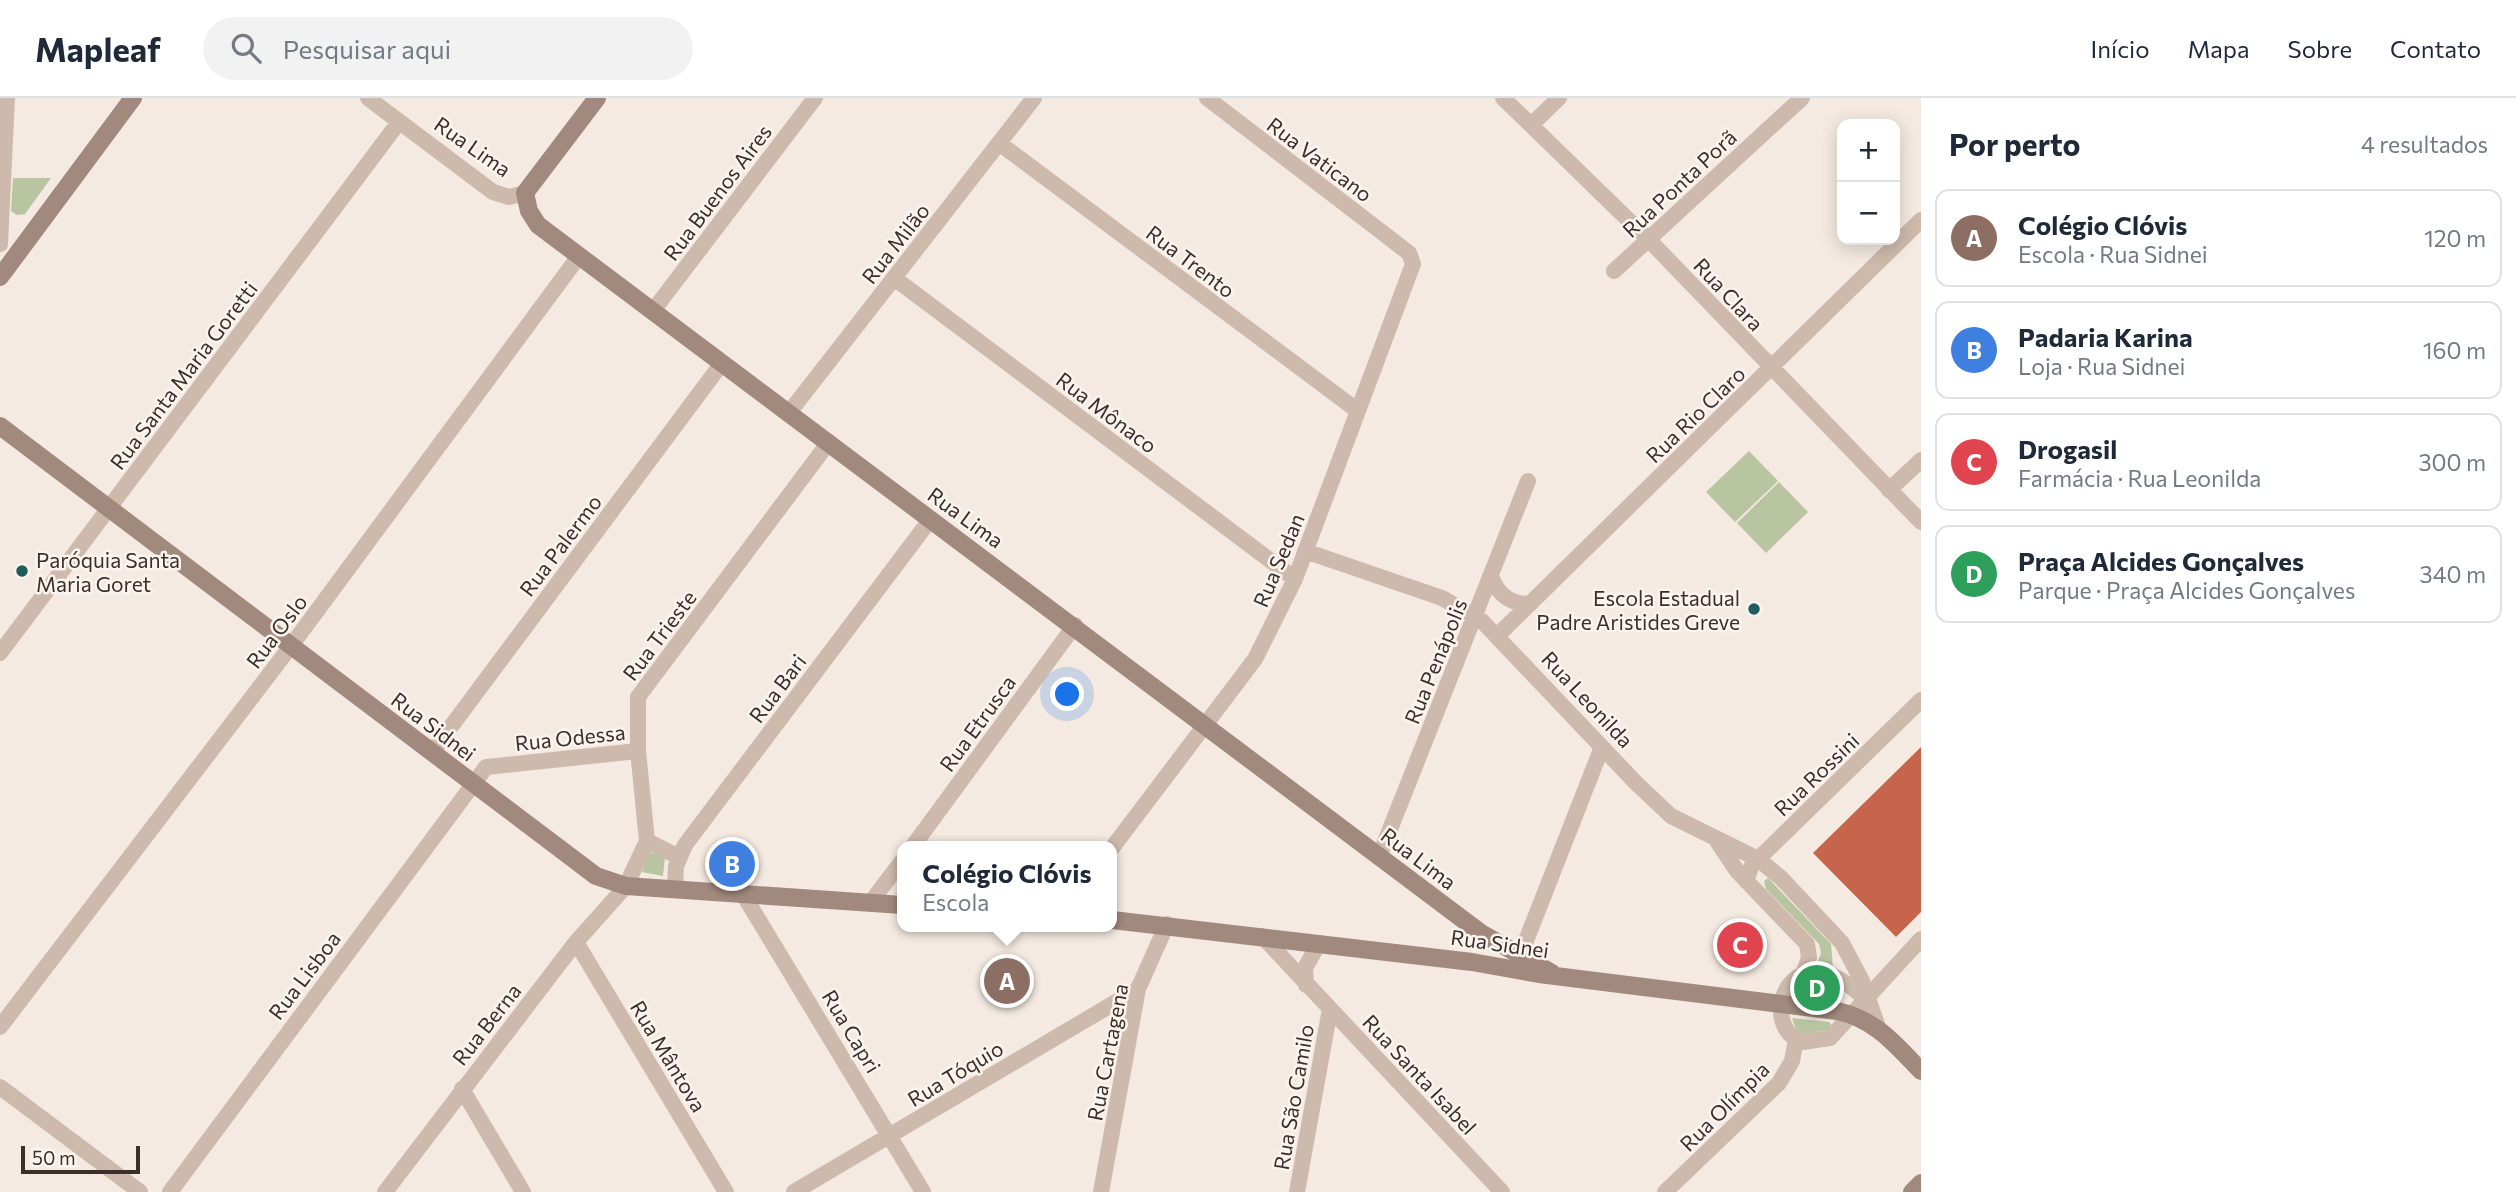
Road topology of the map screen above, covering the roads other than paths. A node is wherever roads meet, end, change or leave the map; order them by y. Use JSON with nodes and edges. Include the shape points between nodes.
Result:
{"nodes":[{"id":1,"x":7,"y":98,"type":"edge"},
{"id":2,"x":133,"y":98,"type":"edge"},
{"id":3,"x":597,"y":98,"type":"edge"},
{"id":4,"x":814,"y":98,"type":"edge"},
{"id":5,"x":1034,"y":98,"type":"edge"},
{"id":6,"x":1207,"y":98,"type":"edge"},
{"id":7,"x":1503,"y":98,"type":"edge"},
{"id":8,"x":1559,"y":98,"type":"edge"},
{"id":9,"x":1802,"y":98,"type":"edge"},
{"id":10,"x":377,"y":101,"type":"edge"},
{"id":11,"x":399,"y":122,"type":"junction"},
{"id":12,"x":1531,"y":125,"type":"junction"},
{"id":13,"x":999,"y":143,"type":"junction"},
{"id":14,"x":526,"y":193,"type":"junction"},
{"id":15,"x":1921,"y":220,"type":"edge"},
{"id":16,"x":1649,"y":240,"type":"junction"},
{"id":17,"x":0,"y":244,"type":"edge"},
{"id":18,"x":1409,"y":253,"type":"joint"},
{"id":19,"x":579,"y":256,"type":"junction"},
{"id":20,"x":1614,"y":271,"type":"dead end"},
{"id":21,"x":0,"y":277,"type":"edge"},
{"id":22,"x":894,"y":278,"type":"junction"},
{"id":23,"x":652,"y":312,"type":"junction"},
{"id":24,"x":722,"y":363,"type":"junction"},
{"id":25,"x":1771,"y":369,"type":"junction"},
{"id":26,"x":1358,"y":411,"type":"junction"},
{"id":27,"x":788,"y":414,"type":"junction"},
{"id":28,"x":0,"y":426,"type":"edge"},
{"id":29,"x":829,"y":442,"type":"junction"},
{"id":30,"x":1921,"y":460,"type":"edge"},
{"id":31,"x":1528,"y":481,"type":"dead end"},
{"id":32,"x":1889,"y":490,"type":"junction"},
{"id":33,"x":109,"y":508,"type":"junction"},
{"id":34,"x":930,"y":520,"type":"junction"},
{"id":35,"x":1921,"y":523,"type":"edge"},
{"id":36,"x":1306,"y":551,"type":"junction"},
{"id":37,"x":1491,"y":576,"type":"junction"},
{"id":38,"x":1295,"y":579,"type":"junction"},
{"id":39,"x":1530,"y":604,"type":"junction"},
{"id":40,"x":1476,"y":615,"type":"junction"},
{"id":41,"x":1075,"y":625,"type":"junction"},
{"id":42,"x":1497,"y":636,"type":"junction"},
{"id":43,"x":291,"y":646,"type":"junction"},
{"id":44,"x":0,"y":653,"type":"edge"},
{"id":45,"x":1921,"y":700,"type":"edge"},
{"id":46,"x":1204,"y":727,"type":"junction"},
{"id":47,"x":1602,"y":747,"type":"junction"},
{"id":48,"x":638,"y":751,"type":"junction"},
{"id":49,"x":432,"y":752,"type":"junction"},
{"id":50,"x":473,"y":784,"type":"junction"},
{"id":51,"x":647,"y":841,"type":"junction"},
{"id":52,"x":917,"y":841,"type":"edge"},
{"id":53,"x":1117,"y":841,"type":"edge"},
{"id":54,"x":1717,"y":841,"type":"junction"},
{"id":55,"x":679,"y":857,"type":"junction"},
{"id":56,"x":1379,"y":857,"type":"junction"},
{"id":57,"x":1758,"y":859,"type":"junction"},
{"id":58,"x":897,"y":868,"type":"edge"},
{"id":59,"x":1746,"y":881,"type":"junction"},
{"id":60,"x":626,"y":886,"type":"junction"},
{"id":61,"x":675,"y":889,"type":"junction"},
{"id":62,"x":743,"y":894,"type":"junction"},
{"id":63,"x":870,"y":903,"type":"junction"},
{"id":64,"x":897,"y":905,"type":"edge"},
{"id":65,"x":1117,"y":920,"type":"edge"},
{"id":66,"x":1167,"y":924,"type":"junction"},
{"id":67,"x":1481,"y":933,"type":"junction"},
{"id":68,"x":1262,"y":936,"type":"junction"},
{"id":69,"x":1921,"y":939,"type":"edge"},
{"id":70,"x":576,"y":942,"type":"junction"},
{"id":71,"x":1319,"y":943,"type":"junction"},
{"id":72,"x":1519,"y":949,"type":"junction"},
{"id":73,"x":1472,"y":962,"type":"junction"},
{"id":74,"x":1552,"y":973,"type":"junction"},
{"id":75,"x":1804,"y":973,"type":"junction"},
{"id":76,"x":1306,"y":985,"type":"junction"},
{"id":77,"x":1138,"y":989,"type":"junction"},
{"id":78,"x":1867,"y":1000,"type":"junction"},
{"id":79,"x":1782,"y":1003,"type":"junction"},
{"id":80,"x":1330,"y":1009,"type":"junction"},
{"id":81,"x":1853,"y":1015,"type":"junction"},
{"id":82,"x":0,"y":1027,"type":"edge"},
{"id":83,"x":1878,"y":1027,"type":"junction"},
{"id":84,"x":1796,"y":1040,"type":"junction"},
{"id":85,"x":1921,"y":1071,"type":"edge"},
{"id":86,"x":0,"y":1087,"type":"edge"},
{"id":87,"x":462,"y":1089,"type":"junction"},
{"id":88,"x":891,"y":1135,"type":"junction"},
{"id":89,"x":1921,"y":1184,"type":"edge"},
{"id":90,"x":140,"y":1192,"type":"edge"},
{"id":91,"x":170,"y":1192,"type":"edge"},
{"id":92,"x":385,"y":1192,"type":"edge"},
{"id":93,"x":523,"y":1192,"type":"edge"},
{"id":94,"x":726,"y":1192,"type":"edge"},
{"id":95,"x":794,"y":1192,"type":"edge"},
{"id":96,"x":923,"y":1192,"type":"edge"},
{"id":97,"x":1101,"y":1192,"type":"edge"},
{"id":98,"x":1297,"y":1192,"type":"edge"},
{"id":99,"x":1502,"y":1192,"type":"edge"},
{"id":100,"x":1665,"y":1192,"type":"edge"},
{"id":101,"x":1912,"y":1192,"type":"edge"}],
"edges":[{"from":1,"to":17,"type":"street"},
{"from":2,"to":21,"type":"main road"},
{"from":3,"to":14,"type":"main road"},
{"from":4,"to":23,"type":"street","name":"Rua Buenos Aires"},
{"from":5,"to":13,"type":"street","name":"Rua Milão"},
{"from":6,"to":18,"type":"street","name":"Rua Vaticano"},
{"from":7,"to":12,"type":"street","name":"Rua Clara"},
{"from":8,"to":12,"type":"street"},
{"from":9,"to":16,"type":"street","name":"Rua Ponta Porã"},
{"from":10,"to":11,"type":"street","name":"Rua Lima"},
{"from":11,"to":14,"type":"street","name":"Rua Lima","via":[[494,192],[509,197]]},
{"from":11,"to":33,"type":"street","name":"Rua Santa Maria Goretti"},
{"from":12,"to":16,"type":"street","name":"Rua Clara"},
{"from":13,"to":22,"type":"street","name":"Rua Milão"},
{"from":13,"to":26,"type":"street","name":"Rua Trento"},
{"from":14,"to":19,"type":"main road","name":"Rua Lima","via":[[529,211],[538,225]]},
{"from":15,"to":25,"type":"street","name":"Rua Rio Claro"},
{"from":16,"to":20,"type":"street","name":"Rua Ponta Porã"},
{"from":16,"to":25,"type":"street","name":"Rua Clara"},
{"from":18,"to":26,"type":"street","name":"Rua Sedan","via":[[1412,269]]},
{"from":19,"to":23,"type":"main road","name":"Rua Lima"},
{"from":19,"to":43,"type":"street","name":"Rua Oslo"},
{"from":22,"to":27,"type":"street","name":"Rua Milão"},
{"from":22,"to":38,"type":"street","name":"Rua Mônaco"},
{"from":23,"to":24,"type":"main road","name":"Rua Lima"},
{"from":24,"to":27,"type":"main road","name":"Rua Lima"},
{"from":24,"to":49,"type":"street","name":"Rua Palermo"},
{"from":25,"to":32,"type":"street","name":"Rua Clara"},
{"from":25,"to":39,"type":"street","name":"Rua Rio Claro"},
{"from":26,"to":36,"type":"street","name":"Rua Sedan"},
{"from":27,"to":29,"type":"main road","name":"Rua Lima"},
{"from":28,"to":33,"type":"main road","name":"Rua Sidnei"},
{"from":29,"to":34,"type":"main road","name":"Rua Lima"},
{"from":29,"to":48,"type":"street","name":"Rua Trieste","via":[[638,697]]},
{"from":30,"to":32,"type":"street"},
{"from":31,"to":37,"type":"street","name":"Rua Penápolis"},
{"from":32,"to":35,"type":"street","name":"Rua Clara"},
{"from":33,"to":43,"type":"main road","name":"Rua Sidnei"},
{"from":33,"to":44,"type":"street","name":"Rua Santa Maria Goretti"},
{"from":34,"to":41,"type":"main road","name":"Rua Lima"},
{"from":34,"to":55,"type":"street","name":"Rua Bari"},
{"from":36,"to":38,"type":"street","name":"Rua Sedan"},
{"from":36,"to":40,"type":"street","name":"Rua Leonilda","via":[[1442,598]]},
{"from":37,"to":39,"type":"street","via":[[1501,594]]},
{"from":37,"to":40,"type":"street","name":"Rua Penápolis"},
{"from":38,"to":46,"type":"street","name":"Rua Sedan","via":[[1261,649]]},
{"from":39,"to":42,"type":"street","name":"Rua Rio Claro"},
{"from":40,"to":42,"type":"street","name":"Rua Leonilda"},
{"from":40,"to":56,"type":"street","name":"Rua Penápolis"},
{"from":41,"to":46,"type":"main road","name":"Rua Lima"},
{"from":41,"to":52,"type":"street","name":"Rua Etrusca"},
{"from":42,"to":47,"type":"street","name":"Rua Leonilda"},
{"from":43,"to":49,"type":"main road","name":"Rua Sidnei"},
{"from":43,"to":82,"type":"street","name":"Rua Oslo"},
{"from":45,"to":57,"type":"street","name":"Rua Rossini"},
{"from":46,"to":53,"type":"street","name":"Rua Sedan"},
{"from":46,"to":56,"type":"main road","name":"Rua Lima"},
{"from":47,"to":54,"type":"street","name":"Rua Leonilda","via":[[1671,816]]},
{"from":47,"to":72,"type":"street"},
{"from":48,"to":50,"type":"street","name":"Rua Odessa","via":[[486,767]]},
{"from":48,"to":51,"type":"street","name":"Rua Trieste"},
{"from":49,"to":50,"type":"main road","name":"Rua Sidnei"},
{"from":50,"to":60,"type":"main road","name":"Rua Sidnei","via":[[584,869]]},
{"from":50,"to":91,"type":"street","name":"Rua Lisboa"},
{"from":51,"to":55,"type":"street"},
{"from":51,"to":60,"type":"street"},
{"from":54,"to":57,"type":"street","name":"Rua Leonilda"},
{"from":54,"to":59,"type":"street","name":"Rua Leonilda"},
{"from":55,"to":61,"type":"street","name":"Rua Bari"},
{"from":56,"to":67,"type":"main road","name":"Rua Lima"},
{"from":57,"to":59,"type":"street","name":"Rua Rossini"},
{"from":57,"to":78,"type":"street","name":"Rua Leonilda","via":[[1842,943]]},
{"from":58,"to":63,"type":"street"},
{"from":59,"to":75,"type":"street","name":"Rua Leonilda","via":[[1807,944]]},
{"from":60,"to":61,"type":"main road","name":"Rua Sidnei"},
{"from":60,"to":70,"type":"street","name":"Rua Berna"},
{"from":61,"to":62,"type":"main road","name":"Rua Sidnei"},
{"from":62,"to":63,"type":"main road","name":"Rua Sidnei"},
{"from":62,"to":88,"type":"street","name":"Rua Capri"},
{"from":63,"to":64,"type":"main road","name":"Rua Sidnei"},
{"from":65,"to":66,"type":"main road","name":"Rua Sidnei"},
{"from":66,"to":68,"type":"main road","name":"Rua Sidnei"},
{"from":66,"to":77,"type":"street","name":"Rua Cartagena"},
{"from":67,"to":72,"type":"main road","name":"Rua Lima"},
{"from":67,"to":73,"type":"main road","via":[[1482,950]]},
{"from":68,"to":71,"type":"main road","name":"Rua Sidnei"},
{"from":68,"to":76,"type":"street","name":"Rua Santa Isabel"},
{"from":69,"to":78,"type":"street"},
{"from":70,"to":87,"type":"street","name":"Rua Berna"},
{"from":70,"to":94,"type":"street","name":"Rua Mântova"},
{"from":71,"to":73,"type":"main road","name":"Rua Sidnei"},
{"from":71,"to":76,"type":"street","via":[[1305,968]]},
{"from":72,"to":73,"type":"main road"},
{"from":72,"to":74,"type":"main road","name":"Rua Lima"},
{"from":73,"to":74,"type":"main road","name":"Rua Sidnei"},
{"from":74,"to":79,"type":"main road","name":"Rua Sidnei"},
{"from":75,"to":78,"type":"street","via":[[1827,972]]},
{"from":75,"to":79,"type":"street","via":[[1788,988]]},
{"from":76,"to":80,"type":"street","name":"Rua Santa Isabel"},
{"from":77,"to":88,"type":"street","name":"Rua Tóquio"},
{"from":77,"to":97,"type":"street","name":"Rua Cartagena"},
{"from":78,"to":81,"type":"street"},
{"from":78,"to":83,"type":"street","name":"Rua Leonilda"},
{"from":79,"to":81,"type":"main road","name":"Rua Sidnei"},
{"from":79,"to":84,"type":"street","via":[[1781,1021],[1786,1033]]},
{"from":80,"to":98,"type":"street","name":"Rua São Camilo"},
{"from":80,"to":99,"type":"street","name":"Rua Santa Isabel"},
{"from":81,"to":83,"type":"main road","name":"Rua Sidnei"},
{"from":81,"to":84,"type":"street","via":[[1830,1038],[1809,1043]]},
{"from":83,"to":85,"type":"main road","name":"Rua Leonilda"},
{"from":84,"to":100,"type":"street","name":"Rua Olímpia","via":[[1792,1061],[1779,1083]]},
{"from":86,"to":90,"type":"street"},
{"from":87,"to":92,"type":"street","name":"Rua Berna"},
{"from":87,"to":93,"type":"street"},
{"from":88,"to":95,"type":"street","name":"Rua Tóquio"},
{"from":88,"to":96,"type":"street","name":"Rua Capri"},
{"from":89,"to":101,"type":"main road"}]}
